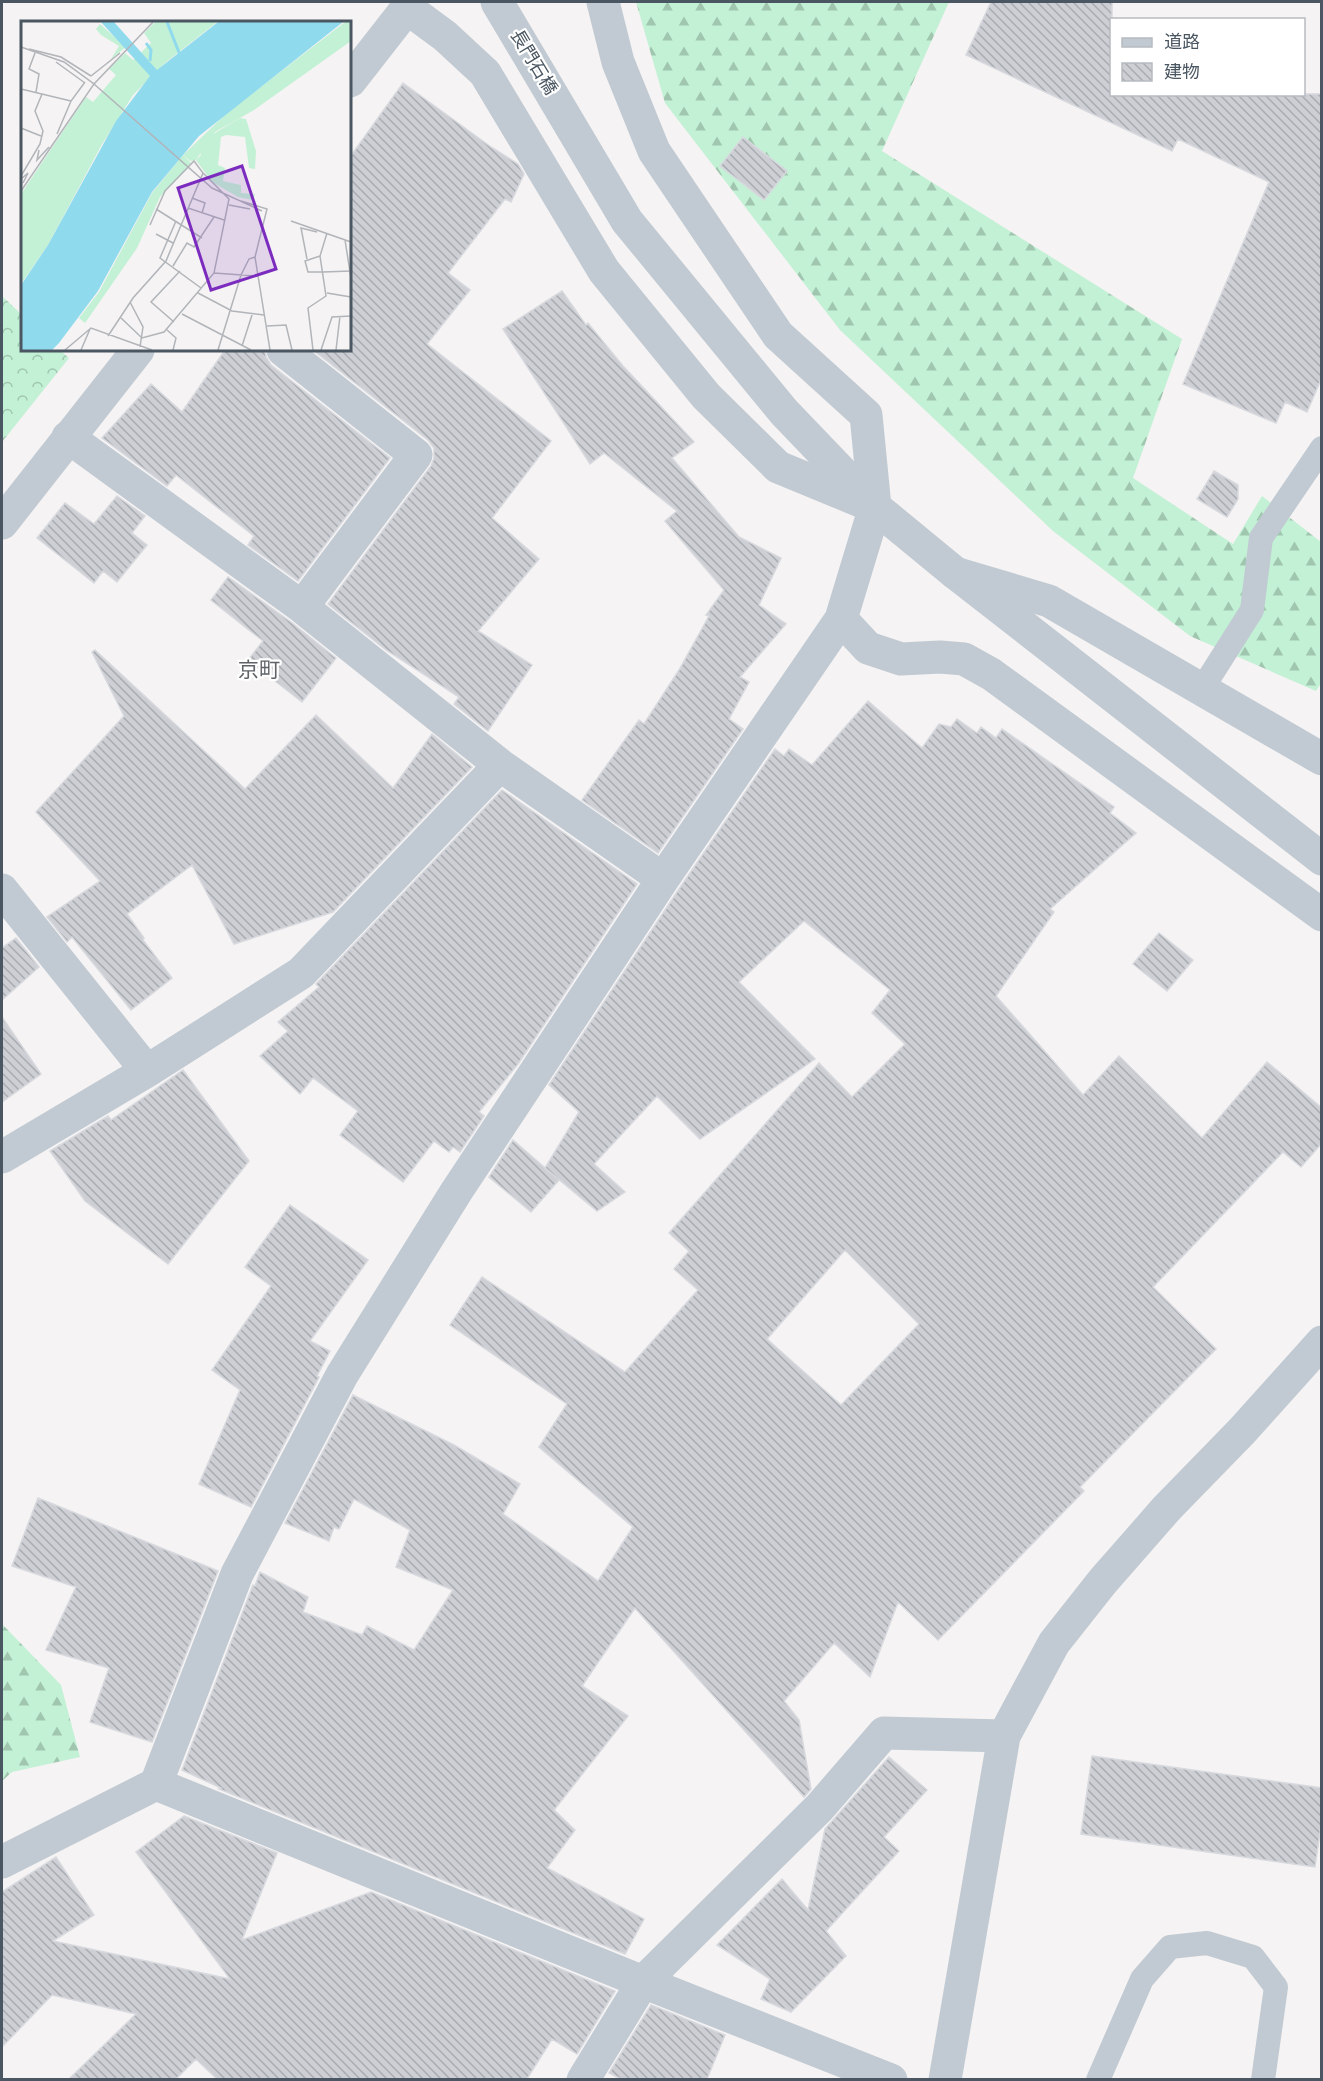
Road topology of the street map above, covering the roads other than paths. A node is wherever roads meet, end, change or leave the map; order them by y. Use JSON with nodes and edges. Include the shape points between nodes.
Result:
{"nodes":[{"id":1,"x":498,"y":2,"type":"edge"},
{"id":2,"x":603,"y":2,"type":"edge"},
{"id":3,"x":408,"y":5,"type":"edge"},
{"id":4,"x":351,"y":80,"type":"edge"},
{"id":5,"x":137,"y":351,"type":"edge"},
{"id":6,"x":284,"y":351,"type":"edge"},
{"id":7,"x":68,"y":436,"type":"junction"},
{"id":8,"x":1322,"y":448,"type":"edge"},
{"id":9,"x":875,"y":507,"type":"junction"},
{"id":10,"x":2,"y":523,"type":"edge"},
{"id":11,"x":954,"y":572,"type":"junction"},
{"id":12,"x":302,"y":607,"type":"junction"},
{"id":13,"x":841,"y":619,"type":"junction"},
{"id":14,"x":1202,"y":689,"type":"junction"},
{"id":15,"x":1322,"y":759,"type":"edge"},
{"id":16,"x":500,"y":765,"type":"junction"},
{"id":17,"x":1322,"y":859,"type":"edge"},
{"id":18,"x":663,"y":879,"type":"junction"},
{"id":19,"x":2,"y":890,"type":"edge"},
{"id":20,"x":1322,"y":915,"type":"edge"},
{"id":21,"x":147,"y":1071,"type":"junction"},
{"id":22,"x":2,"y":1157,"type":"edge"},
{"id":23,"x":1322,"y":1342,"type":"edge"},
{"id":24,"x":1004,"y":1736,"type":"junction"},
{"id":25,"x":156,"y":1784,"type":"junction"},
{"id":26,"x":2,"y":1862,"type":"edge"},
{"id":27,"x":643,"y":1982,"type":"junction"},
{"id":28,"x":583,"y":2079,"type":"edge"},
{"id":29,"x":891,"y":2079,"type":"edge"},
{"id":30,"x":945,"y":2079,"type":"edge"},
{"id":31,"x":1098,"y":2079,"type":"edge"},
{"id":32,"x":1263,"y":2079,"type":"edge"}],
"edges":[{"from":1,"to":9,"type":"street","name":"長門石橋","via":[[627,221],[784,412]]},
{"from":2,"to":9,"type":"street","via":[[618,62],[654,151],[778,335],[866,415]]},
{"from":3,"to":4,"type":"street"},
{"from":3,"to":9,"type":"street","via":[[485,72],[604,271],[706,396],[778,467]]},
{"from":5,"to":7,"type":"street"},
{"from":6,"to":12,"type":"street","via":[[416,455]]},
{"from":7,"to":10,"type":"street"},
{"from":7,"to":12,"type":"street"},
{"from":8,"to":14,"type":"lane","via":[[1262,538],[1252,610]]},
{"from":9,"to":11,"type":"street"},
{"from":9,"to":13,"type":"street"},
{"from":11,"to":14,"type":"street","via":[[1050,601]]},
{"from":11,"to":17,"type":"street"},
{"from":12,"to":16,"type":"street"},
{"from":13,"to":18,"type":"street"},
{"from":13,"to":20,"type":"street","via":[[868,648],[901,659],[964,659],[991,675]]},
{"from":14,"to":15,"type":"street"},
{"from":16,"to":18,"type":"street"},
{"from":16,"to":21,"type":"street","via":[[301,974]]},
{"from":18,"to":25,"type":"street","via":[[456,1192],[342,1375],[237,1574]]},
{"from":19,"to":21,"type":"street"},
{"from":21,"to":22,"type":"street"},
{"from":23,"to":24,"type":"street","via":[[1103,1581],[1054,1643]]},
{"from":24,"to":27,"type":"street","via":[[884,1733],[820,1807]]},
{"from":24,"to":30,"type":"street"},
{"from":25,"to":26,"type":"street"},
{"from":25,"to":27,"type":"street"},
{"from":27,"to":28,"type":"street"},
{"from":27,"to":29,"type":"street"},
{"from":31,"to":32,"type":"lane","via":[[1142,1979],[1170,1947],[1207,1943],[1253,1957],[1276,1987]]}]}
